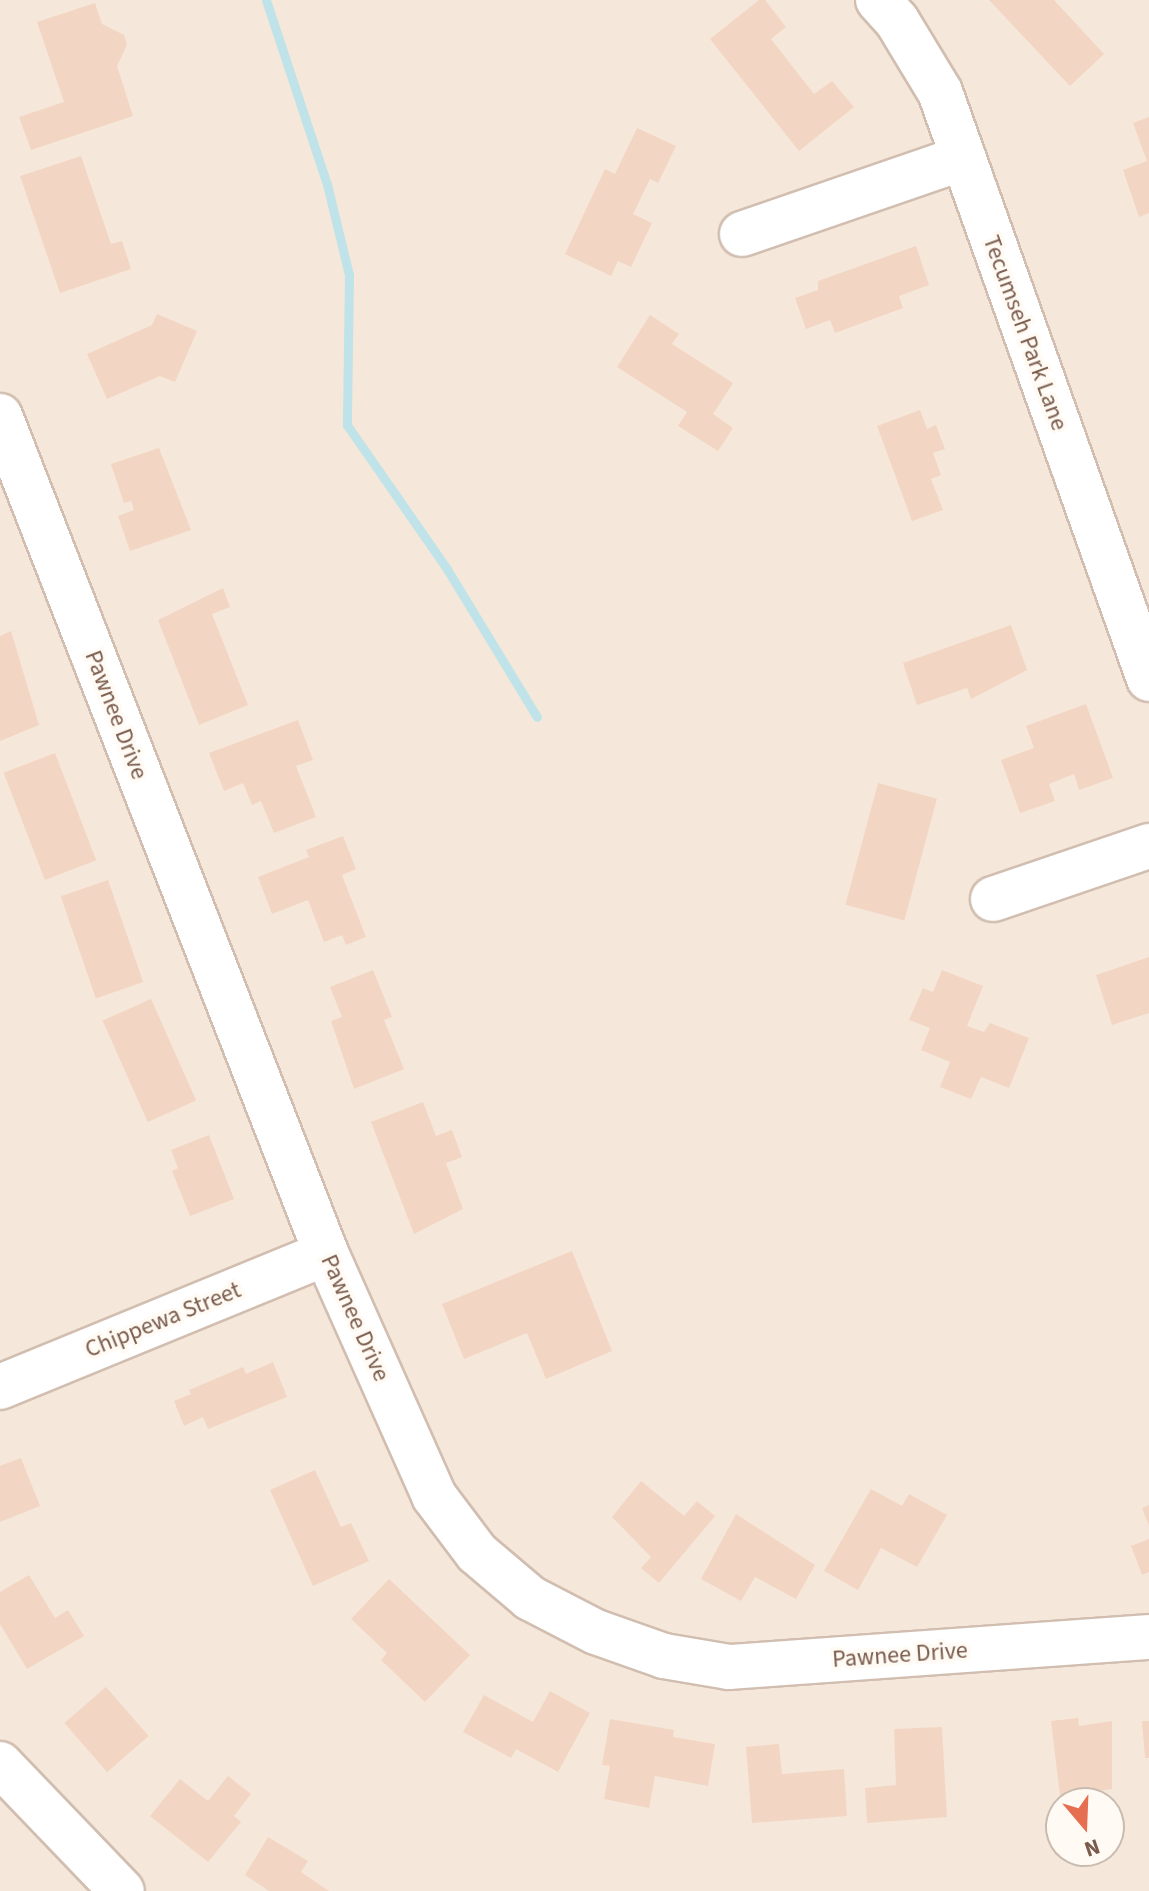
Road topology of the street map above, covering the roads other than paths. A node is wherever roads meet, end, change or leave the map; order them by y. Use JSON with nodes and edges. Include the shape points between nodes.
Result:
{"nodes":[{"id":1,"x":878,"y":0,"type":"edge"},
{"id":2,"x":963,"y":158,"type":"junction"},
{"id":3,"x":742,"y":234,"type":"dead end"},
{"id":4,"x":0,"y":416,"type":"edge"},
{"id":5,"x":1149,"y":679,"type":"edge"},
{"id":6,"x":1149,"y":846,"type":"edge"},
{"id":7,"x":993,"y":899,"type":"dead end"},
{"id":8,"x":326,"y":1253,"type":"junction"},
{"id":9,"x":0,"y":1387,"type":"edge"},
{"id":10,"x":1149,"y":1637,"type":"edge"},
{"id":11,"x":0,"y":1764,"type":"edge"},
{"id":12,"x":122,"y":1891,"type":"edge"}],
"edges":[{"from":1,"to":2,"type":"street","name":"Tecumseh Park Lane","via":[[897,21],[940,92]]},
{"from":2,"to":3,"type":"street"},
{"from":2,"to":5,"type":"street","name":"Tecumseh Park Lane"},
{"from":4,"to":8,"type":"street","name":"Pawnee Drive"},
{"from":6,"to":7,"type":"street"},
{"from":8,"to":9,"type":"street","name":"Chippewa Street"},
{"from":8,"to":10,"type":"street","name":"Pawnee Drive","via":[[434,1496],[477,1553],[530,1598],[596,1632],[664,1656],[729,1667]]},
{"from":11,"to":12,"type":"street"}]}
